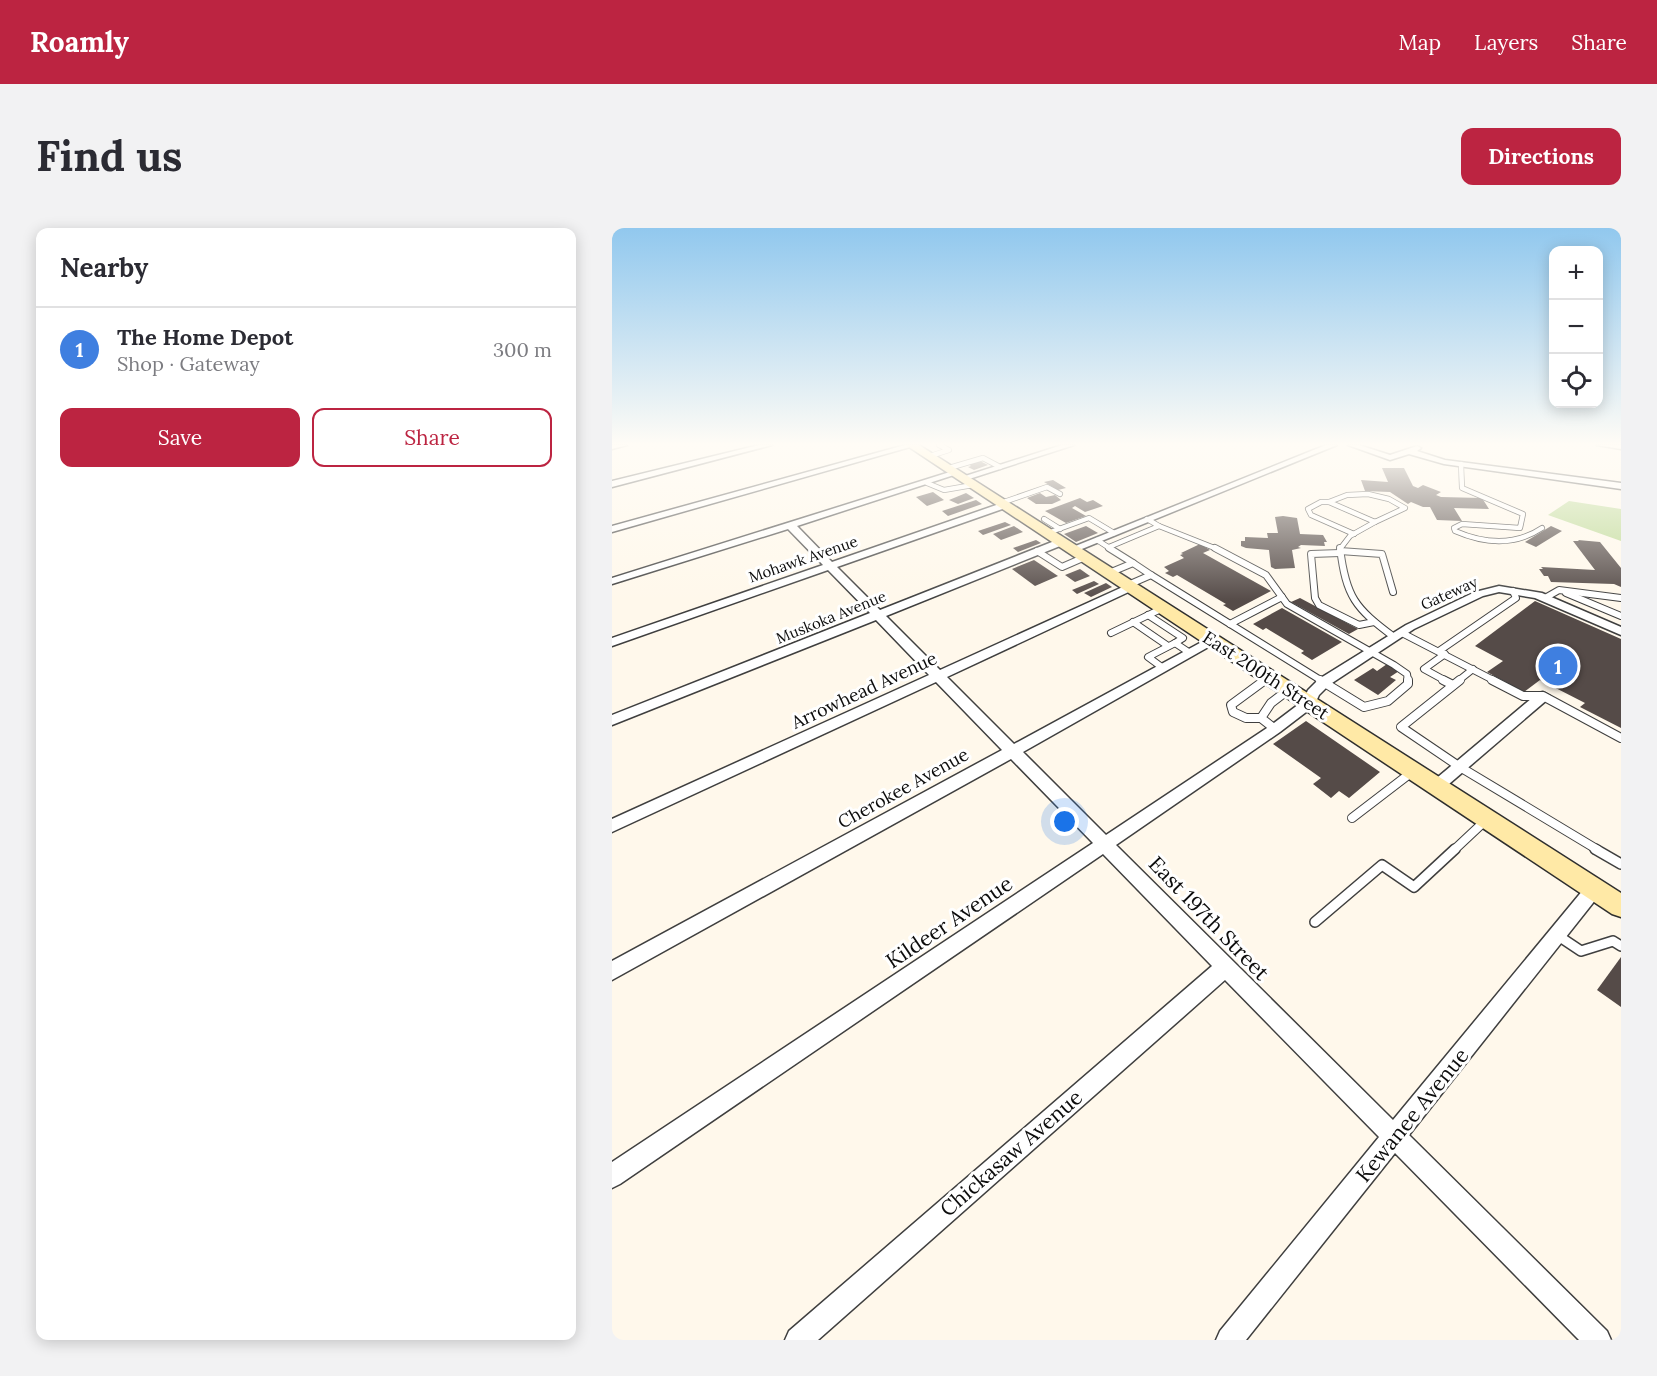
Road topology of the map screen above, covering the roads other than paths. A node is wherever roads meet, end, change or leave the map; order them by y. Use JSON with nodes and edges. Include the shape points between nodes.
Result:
{"nodes":[{"id":1,"x":733,"y":497,"type":"edge"},
{"id":2,"x":882,"y":497,"type":"edge"},
{"id":3,"x":992,"y":497,"type":"edge"},
{"id":4,"x":1021,"y":497,"type":"edge"},
{"id":5,"x":1203,"y":497,"type":"edge"},
{"id":6,"x":1337,"y":497,"type":"edge"},
{"id":7,"x":1378,"y":497,"type":"edge"},
{"id":8,"x":1483,"y":497,"type":"edge"},
{"id":9,"x":1329,"y":502,"type":"junction"},
{"id":10,"x":1003,"y":504,"type":"junction"},
{"id":11,"x":1148,"y":519,"type":"junction"},
{"id":12,"x":1376,"y":522,"type":"junction"},
{"id":13,"x":790,"y":525,"type":"junction"},
{"id":14,"x":1159,"y":526,"type":"junction"},
{"id":15,"x":1520,"y":528,"type":"junction"},
{"id":16,"x":1542,"y":528,"type":"dead end"},
{"id":17,"x":612,"y":529,"type":"edge"},
{"id":18,"x":1534,"y":532,"type":"junction"},
{"id":19,"x":1114,"y":533,"type":"junction"},
{"id":20,"x":1354,"y":534,"type":"junction"},
{"id":21,"x":1062,"y":538,"type":"junction"},
{"id":22,"x":1097,"y":540,"type":"junction"},
{"id":23,"x":1109,"y":547,"type":"junction"},
{"id":24,"x":1037,"y":551,"type":"junction"},
{"id":25,"x":1340,"y":552,"type":"junction"},
{"id":26,"x":1133,"y":563,"type":"junction"},
{"id":27,"x":830,"y":566,"type":"junction"},
{"id":28,"x":1109,"y":573,"type":"junction"},
{"id":29,"x":1151,"y":575,"type":"junction"},
{"id":30,"x":612,"y":581,"type":"edge"},
{"id":31,"x":1130,"y":586,"type":"junction"},
{"id":32,"x":1513,"y":591,"type":"junction"},
{"id":33,"x":1559,"y":591,"type":"junction"},
{"id":34,"x":1393,"y":592,"type":"dead end"},
{"id":35,"x":1282,"y":597,"type":"junction"},
{"id":36,"x":1545,"y":598,"type":"junction"},
{"id":37,"x":1621,"y":598,"type":"edge"},
{"id":38,"x":1156,"y":612,"type":"junction"},
{"id":39,"x":877,"y":615,"type":"junction"},
{"id":40,"x":1621,"y":616,"type":"edge"},
{"id":41,"x":1133,"y":622,"type":"junction"},
{"id":42,"x":1374,"y":622,"type":"junction"},
{"id":43,"x":1230,"y":624,"type":"junction"},
{"id":44,"x":1184,"y":630,"type":"junction"},
{"id":45,"x":1621,"y":631,"type":"edge"},
{"id":46,"x":1110,"y":633,"type":"dead end"},
{"id":47,"x":1398,"y":635,"type":"junction"},
{"id":48,"x":1213,"y":641,"type":"junction"},
{"id":49,"x":612,"y":642,"type":"edge"},
{"id":50,"x":1175,"y":643,"type":"junction"},
{"id":51,"x":1168,"y":646,"type":"junction"},
{"id":52,"x":1190,"y":653,"type":"junction"},
{"id":53,"x":1370,"y":653,"type":"junction"},
{"id":54,"x":1442,"y":653,"type":"junction"},
{"id":55,"x":1163,"y":668,"type":"junction"},
{"id":56,"x":1473,"y":669,"type":"junction"},
{"id":57,"x":939,"y":676,"type":"junction"},
{"id":58,"x":1269,"y":677,"type":"junction"},
{"id":59,"x":1324,"y":682,"type":"junction"},
{"id":60,"x":1453,"y":685,"type":"junction"},
{"id":61,"x":1288,"y":690,"type":"junction"},
{"id":62,"x":1543,"y":696,"type":"junction"},
{"id":63,"x":1309,"y":703,"type":"junction"},
{"id":64,"x":612,"y":720,"type":"edge"},
{"id":65,"x":1268,"y":724,"type":"junction"},
{"id":66,"x":1621,"y":738,"type":"edge"},
{"id":67,"x":1012,"y":750,"type":"junction"},
{"id":68,"x":1460,"y":767,"type":"junction"},
{"id":69,"x":1413,"y":771,"type":"junction"},
{"id":70,"x":1437,"y":786,"type":"junction"},
{"id":71,"x":1352,"y":818,"type":"dead end"},
{"id":72,"x":1487,"y":819,"type":"junction"},
{"id":73,"x":612,"y":826,"type":"edge"},
{"id":74,"x":1106,"y":844,"type":"junction"},
{"id":75,"x":1621,"y":864,"type":"edge"},
{"id":76,"x":1594,"y":889,"type":"junction"},
{"id":77,"x":1621,"y":906,"type":"edge"},
{"id":78,"x":1315,"y":922,"type":"dead end"},
{"id":79,"x":1557,"y":935,"type":"junction"},
{"id":80,"x":1621,"y":946,"type":"edge"},
{"id":81,"x":1225,"y":967,"type":"junction"},
{"id":82,"x":612,"y":971,"type":"edge"},
{"id":83,"x":1396,"y":1135,"type":"junction"},
{"id":84,"x":612,"y":1176,"type":"edge"},
{"id":85,"x":798,"y":1340,"type":"edge"},
{"id":86,"x":1229,"y":1340,"type":"edge"},
{"id":87,"x":1598,"y":1340,"type":"edge"}],
"edges":[{"from":1,"to":17,"type":"street"},
{"from":2,"to":13,"type":"street"},
{"from":3,"to":10,"type":"street","name":"East 200th Street"},
{"from":4,"to":10,"type":"lane"},
{"from":5,"to":11,"type":"street","name":"Muskoka Avenue"},
{"from":6,"to":9,"type":"lane"},
{"from":7,"to":12,"type":"lane","via":[[1405,508]]},
{"from":8,"to":15,"type":"lane","via":[[1523,514]]},
{"from":9,"to":12,"type":"lane"},
{"from":9,"to":20,"type":"lane","via":[[1308,509],[1311,515]]},
{"from":10,"to":21,"type":"street","name":"East 200th Street"},
{"from":10,"to":27,"type":"street","name":"Mohawk Avenue"},
{"from":11,"to":14,"type":"lane"},
{"from":11,"to":19,"type":"street","name":"Muskoka Avenue"},
{"from":12,"to":20,"type":"lane"},
{"from":13,"to":27,"type":"street","name":"East 197th Street"},
{"from":13,"to":30,"type":"street"},
{"from":14,"to":23,"type":"lane"},
{"from":14,"to":35,"type":"lane","via":[[1206,543],[1266,575]]},
{"from":15,"to":18,"type":"lane"},
{"from":15,"to":18,"type":"lane","via":[[1473,524],[1454,528],[1467,537],[1515,541]]},
{"from":16,"to":18,"type":"lane"},
{"from":19,"to":21,"type":"lane","via":[[1089,518]]},
{"from":19,"to":22,"type":"street","name":"Muskoka Avenue"},
{"from":20,"to":25,"type":"lane","via":[[1340,547]]},
{"from":21,"to":22,"type":"street","name":"Muskoka Avenue"},
{"from":21,"to":24,"type":"street","name":"Muskoka Avenue"},
{"from":21,"to":24,"type":"lane","via":[[1059,566]]},
{"from":21,"to":28,"type":"street","name":"East 200th Street"},
{"from":22,"to":23,"type":"lane"},
{"from":23,"to":26,"type":"lane"},
{"from":24,"to":39,"type":"street","name":"Muskoka Avenue"},
{"from":25,"to":34,"type":"lane","via":[[1382,554]]},
{"from":25,"to":42,"type":"lane","via":[[1355,606]]},
{"from":25,"to":42,"type":"lane","via":[[1311,554],[1315,598],[1319,605],[1351,622]]},
{"from":26,"to":28,"type":"lane"},
{"from":26,"to":29,"type":"lane"},
{"from":27,"to":39,"type":"street","name":"East 197th Street"},
{"from":27,"to":49,"type":"street","name":"Mohawk Avenue"},
{"from":28,"to":31,"type":"street","name":"East 200th Street"},
{"from":29,"to":31,"type":"lane"},
{"from":29,"to":43,"type":"lane"},
{"from":31,"to":38,"type":"street","name":"East 200th Street"},
{"from":31,"to":57,"type":"street","name":"Arrowhead Avenue"},
{"from":32,"to":36,"type":"street","name":"Gateway"},
{"from":32,"to":47,"type":"street","name":"Gateway","via":[[1499,589],[1479,594]]},
{"from":32,"to":54,"type":"lane","via":[[1516,598]]},
{"from":33,"to":36,"type":"lane"},
{"from":33,"to":37,"type":"lane"},
{"from":33,"to":40,"type":"lane"},
{"from":35,"to":43,"type":"lane"},
{"from":35,"to":53,"type":"lane","via":[[1287,604]]},
{"from":36,"to":45,"type":"street","name":"Gateway"},
{"from":38,"to":41,"type":"lane"},
{"from":38,"to":44,"type":"street","name":"East 200th Street"},
{"from":39,"to":57,"type":"street","name":"East 197th Street"},
{"from":39,"to":64,"type":"street","name":"Muskoka Avenue"},
{"from":41,"to":46,"type":"lane"},
{"from":41,"to":51,"type":"lane"},
{"from":42,"to":47,"type":"lane"},
{"from":43,"to":59,"type":"lane"},
{"from":44,"to":48,"type":"street","name":"East 200th Street"},
{"from":44,"to":50,"type":"lane","via":[[1183,638]]},
{"from":47,"to":53,"type":"street","name":"Gateway"},
{"from":47,"to":54,"type":"lane"},
{"from":48,"to":52,"type":"street","name":"Cherokee Avenue"},
{"from":48,"to":58,"type":"street","name":"East 200th Street"},
{"from":50,"to":51,"type":"lane"},
{"from":50,"to":52,"type":"lane"},
{"from":51,"to":55,"type":"lane","via":[[1148,657]]},
{"from":52,"to":55,"type":"street","name":"Cherokee Avenue"},
{"from":53,"to":59,"type":"street","name":"Gateway"},
{"from":53,"to":59,"type":"lane","via":[[1407,674],[1408,684],[1378,707],[1364,707]]},
{"from":54,"to":56,"type":"lane"},
{"from":54,"to":60,"type":"lane","via":[[1424,669]]},
{"from":55,"to":67,"type":"street","name":"Cherokee Avenue"},
{"from":56,"to":60,"type":"lane"},
{"from":56,"to":62,"type":"lane","via":[[1523,696]]},
{"from":57,"to":67,"type":"street","name":"East 197th Street"},
{"from":57,"to":73,"type":"street","name":"Arrowhead Avenue"},
{"from":58,"to":61,"type":"street","name":"East 200th Street"},
{"from":58,"to":65,"type":"lane","via":[[1231,705],[1233,712],[1243,718]]},
{"from":59,"to":63,"type":"street","name":"Gateway"},
{"from":60,"to":68,"type":"lane","via":[[1401,727]]},
{"from":61,"to":63,"type":"street","name":"East 200th Street"},
{"from":61,"to":65,"type":"lane","via":[[1271,703]]},
{"from":62,"to":66,"type":"lane"},
{"from":62,"to":68,"type":"street"},
{"from":63,"to":65,"type":"street","name":"Kildeer Avenue"},
{"from":63,"to":69,"type":"street","name":"East 200th Street"},
{"from":65,"to":74,"type":"street","name":"Kildeer Avenue"},
{"from":67,"to":74,"type":"street","name":"East 197th Street"},
{"from":67,"to":82,"type":"street","name":"Cherokee Avenue"},
{"from":68,"to":70,"type":"street"},
{"from":68,"to":75,"type":"lane"},
{"from":69,"to":70,"type":"street","name":"East 200th Street"},
{"from":69,"to":71,"type":"lane"},
{"from":70,"to":72,"type":"street","name":"East 200th Street"},
{"from":72,"to":76,"type":"street","name":"East 200th Street"},
{"from":72,"to":78,"type":"lane","via":[[1414,887],[1382,865]]},
{"from":74,"to":81,"type":"street","name":"East 197th Street"},
{"from":74,"to":84,"type":"street","name":"Kildeer Avenue"},
{"from":76,"to":77,"type":"street","name":"East 200th Street"},
{"from":76,"to":79,"type":"street","name":"Kewanee Avenue"},
{"from":79,"to":80,"type":"lane","via":[[1581,951],[1613,941]]},
{"from":79,"to":83,"type":"street","name":"Kewanee Avenue"},
{"from":81,"to":83,"type":"street","name":"East 197th Street"},
{"from":81,"to":85,"type":"street","name":"Chickasaw Avenue"},
{"from":83,"to":86,"type":"street","name":"Kewanee Avenue"},
{"from":83,"to":87,"type":"street","name":"East 197th Street"}]}
